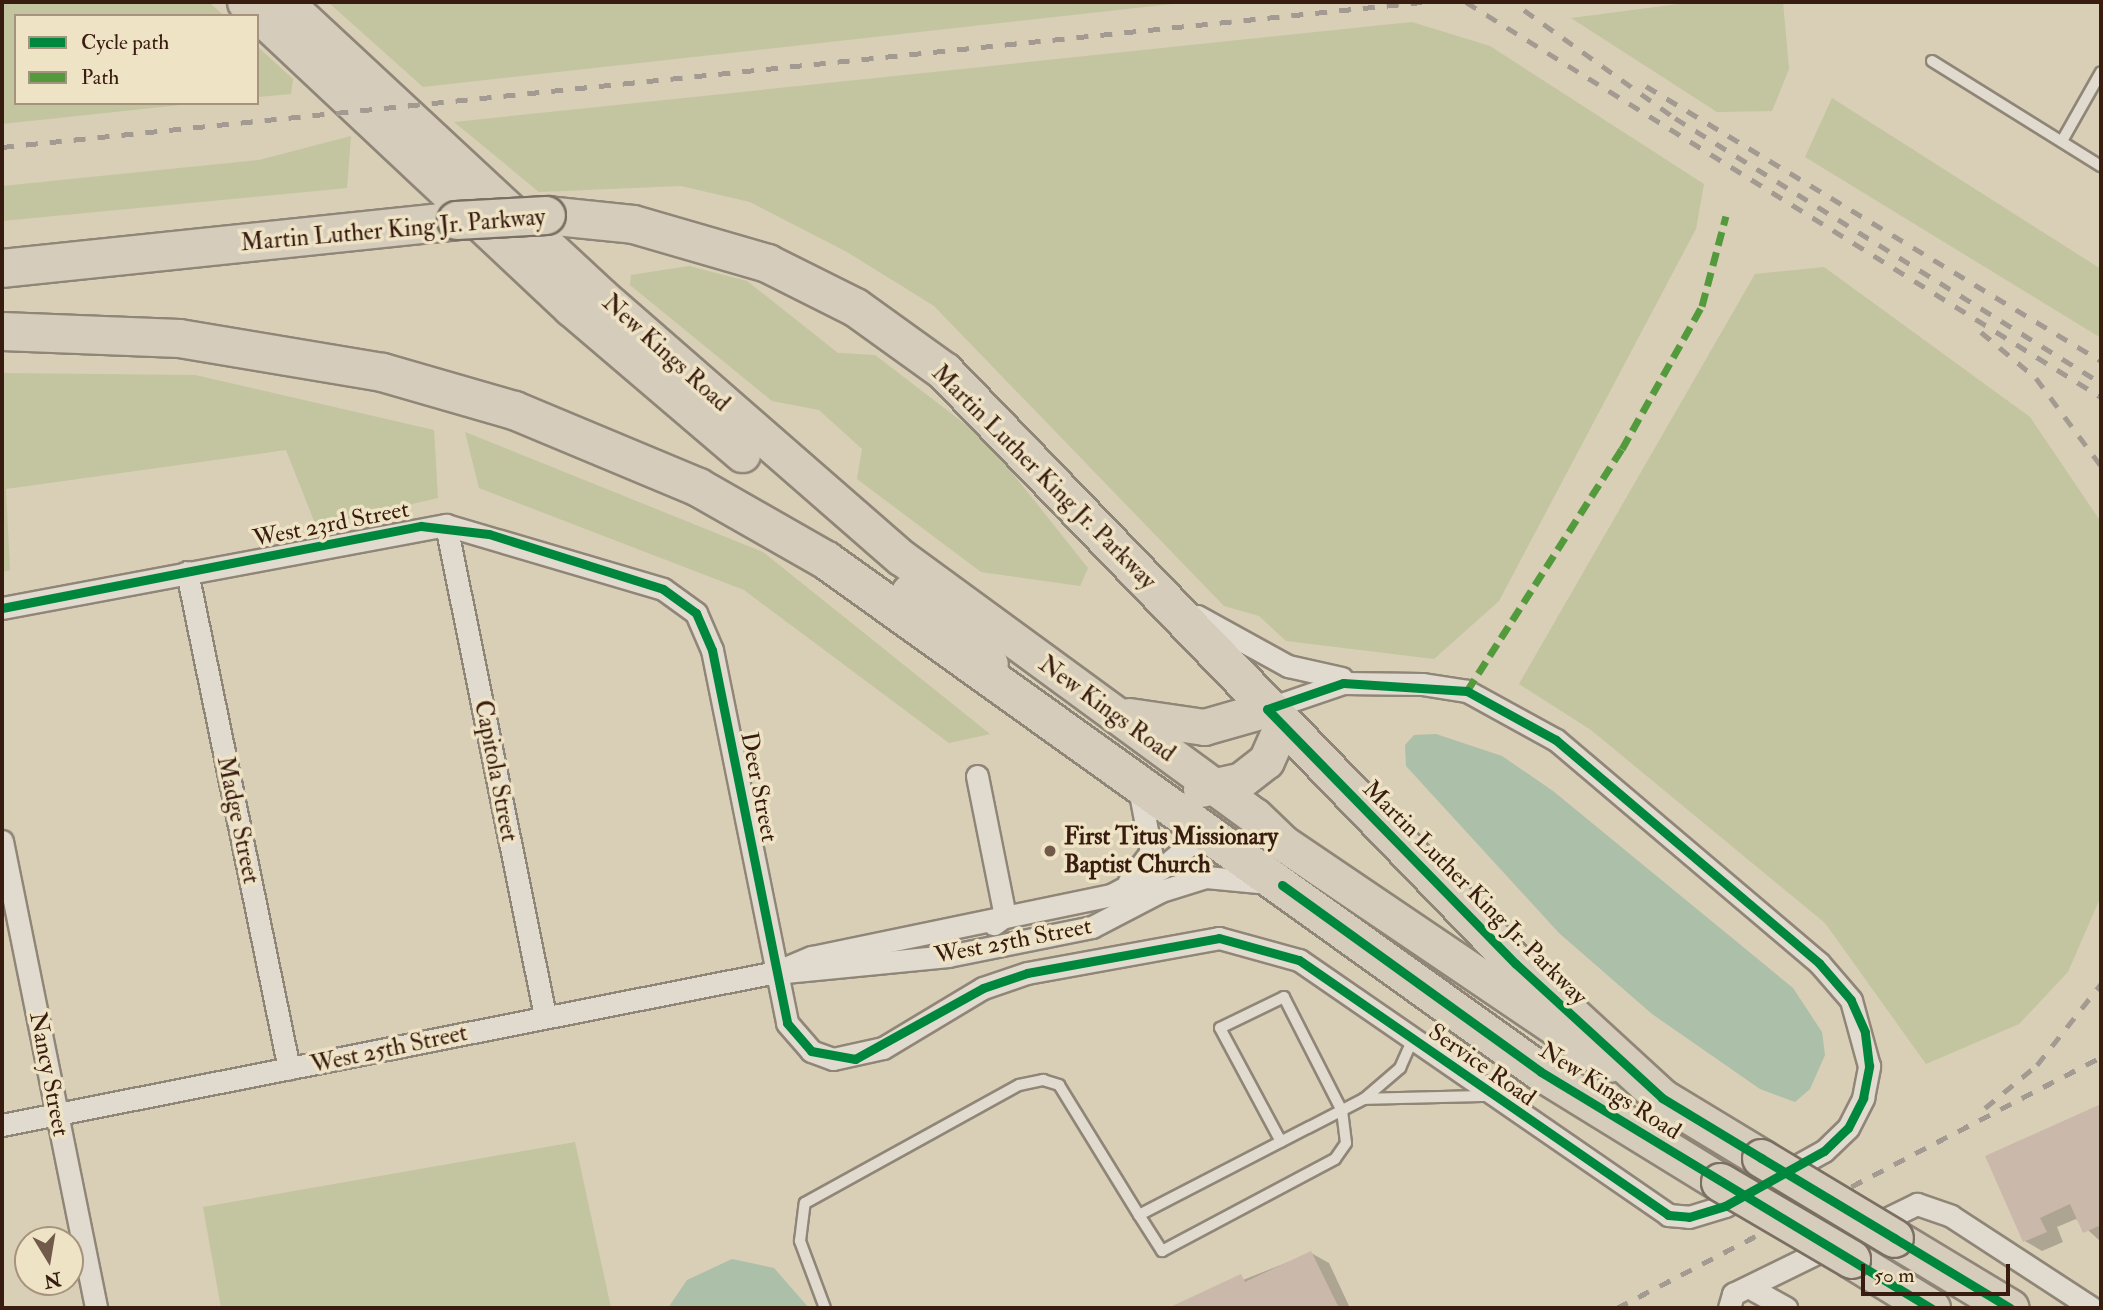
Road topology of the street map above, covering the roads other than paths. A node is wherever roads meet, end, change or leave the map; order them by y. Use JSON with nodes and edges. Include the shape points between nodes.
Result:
{"nodes":[{"id":1,"x":245,"y":2,"type":"edge"},
{"id":2,"x":290,"y":19,"type":"edge"},
{"id":3,"x":1932,"y":61,"type":"dead end"},
{"id":4,"x":2101,"y":72,"type":"edge"},
{"id":5,"x":2062,"y":142,"type":"junction"},
{"id":6,"x":2101,"y":166,"type":"edge"},
{"id":7,"x":2,"y":268,"type":"edge"},
{"id":8,"x":2,"y":331,"type":"edge"},
{"id":9,"x":721,"y":419,"type":"junction"},
{"id":10,"x":446,"y":525,"type":"junction"},
{"id":11,"x":187,"y":572,"type":"junction"},
{"id":12,"x":1141,"y":574,"type":"junction"},
{"id":13,"x":2,"y":608,"type":"edge"},
{"id":14,"x":696,"y":613,"type":"joint"},
{"id":15,"x":1000,"y":679,"type":"junction"},
{"id":16,"x":1379,"y":681,"type":"junction"},
{"id":17,"x":1106,"y":708,"type":"junction"},
{"id":18,"x":1275,"y":717,"type":"junction"},
{"id":19,"x":977,"y":776,"type":"dead end"},
{"id":20,"x":1139,"y":788,"type":"junction"},
{"id":21,"x":1219,"y":789,"type":"junction"},
{"id":22,"x":1206,"y":831,"type":"junction"},
{"id":23,"x":2,"y":841,"type":"edge"},
{"id":24,"x":1283,"y":843,"type":"junction"},
{"id":25,"x":1282,"y":885,"type":"junction"},
{"id":26,"x":1111,"y":895,"type":"junction"},
{"id":27,"x":1005,"y":916,"type":"junction"},
{"id":28,"x":948,"y":956,"type":"junction"},
{"id":29,"x":776,"y":972,"type":"junction"},
{"id":30,"x":545,"y":1016,"type":"junction"},
{"id":31,"x":1413,"y":1039,"type":"junction"},
{"id":32,"x":289,"y":1069,"type":"junction"},
{"id":33,"x":1495,"y":1098,"type":"junction"},
{"id":34,"x":1662,"y":1098,"type":"junction"},
{"id":35,"x":1364,"y":1100,"type":"junction"},
{"id":36,"x":1342,"y":1111,"type":"junction"},
{"id":37,"x":57,"y":1114,"type":"junction"},
{"id":38,"x":2,"y":1125,"type":"edge"},
{"id":39,"x":1281,"y":1142,"type":"junction"},
{"id":40,"x":1139,"y":1215,"type":"junction"},
{"id":41,"x":1754,"y":1290,"type":"junction"},
{"id":42,"x":96,"y":1308,"type":"edge"},
{"id":43,"x":825,"y":1308,"type":"edge"},
{"id":44,"x":1729,"y":1308,"type":"edge"},
{"id":45,"x":1786,"y":1308,"type":"edge"},
{"id":46,"x":1931,"y":1308,"type":"edge"},
{"id":47,"x":2010,"y":1308,"type":"edge"},
{"id":48,"x":2092,"y":1308,"type":"edge"}],
"edges":[{"from":1,"to":2,"type":"main road","name":"New Kings Road"},
{"from":2,"to":9,"type":"main road","name":"New Kings Road"},
{"from":3,"to":5,"type":"lane"},
{"from":4,"to":5,"type":"lane"},
{"from":5,"to":6,"type":"lane"},
{"from":7,"to":12,"type":"highway","name":"Martin Luther King Jr. Parkway","bridge":true,"via":[[456,220],[546,215],[633,224],[722,246],[815,284],[944,371]]},
{"from":8,"to":15,"type":"highway","via":[[127,334],[284,352],[514,410],[639,461],[765,523]]},
{"from":9,"to":15,"type":"main road","name":"New Kings Road","via":[[981,651]]},
{"from":9,"to":17,"type":"main road","name":"New Kings Road"},
{"from":10,"to":11,"type":"street","name":"West 23rd Street"},
{"from":10,"to":14,"type":"street","name":"West 23rd Street","via":[[663,589]]},
{"from":10,"to":30,"type":"street","name":"Capitola Street"},
{"from":11,"to":13,"type":"street","name":"West 23rd Street"},
{"from":11,"to":32,"type":"street","name":"Madge Street"},
{"from":12,"to":16,"type":"street","via":[[1208,624],[1288,666]]},
{"from":12,"to":18,"type":"highway","name":"Martin Luther King Jr. Parkway"},
{"from":14,"to":29,"type":"street","name":"Deer Street","via":[[712,650]]},
{"from":15,"to":20,"type":"highway","name":"New Kings Road"},
{"from":16,"to":18,"type":"street","name":"Service Road","via":[[1312,689]]},
{"from":16,"to":33,"type":"street","name":"Service Road","via":[[1468,691],[1556,740],[1819,963],[1851,1000],[1865,1032],[1867,1077],[1848,1128],[1824,1151],[1725,1206],[1689,1217],[1646,1205]]},
{"from":17,"to":18,"type":"main road","via":[[1177,727]]},
{"from":17,"to":21,"type":"main road","name":"New Kings Road"},
{"from":18,"to":21,"type":"main road","via":[[1266,761]]},
{"from":18,"to":34,"type":"highway","name":"Martin Luther King Jr. Parkway","via":[[1516,964]]},
{"from":19,"to":27,"type":"street"},
{"from":20,"to":21,"type":"main road","via":[[1165,783]]},
{"from":20,"to":22,"type":"highway","name":"New Kings Road"},
{"from":20,"to":26,"type":"street","via":[[1151,852],[1140,871]]},
{"from":21,"to":24,"type":"main road","name":"New Kings Road"},
{"from":22,"to":24,"type":"main road","via":[[1236,830]]},
{"from":22,"to":25,"type":"highway","name":"New Kings Road"},
{"from":22,"to":26,"type":"street","name":"West 25th Street","via":[[1162,868]]},
{"from":23,"to":37,"type":"street","name":"Nancy Street"},
{"from":24,"to":34,"type":"main road","name":"New Kings Road"},
{"from":25,"to":28,"type":"street","name":"West 25th Street","via":[[1206,877],[1161,891],[1091,927]]},
{"from":25,"to":46,"type":"highway","name":"New Kings Road","bridge":true,"via":[[1541,1072]]},
{"from":26,"to":27,"type":"street","name":"West 25th Street"},
{"from":27,"to":28,"type":"street"},
{"from":27,"to":29,"type":"street","name":"West 25th Street","via":[[812,957]]},
{"from":28,"to":29,"type":"street","name":"West 25th Street","via":[[817,973]]},
{"from":29,"to":30,"type":"street","name":"West 25th Street"},
{"from":29,"to":31,"type":"street","name":"Service Road","via":[[787,1023],[811,1051],[833,1059],[883,1048],[983,988],[1027,973],[1219,937],[1299,960]]},
{"from":30,"to":32,"type":"street","name":"West 25th Street"},
{"from":31,"to":33,"type":"street","name":"Service Road"},
{"from":31,"to":35,"type":"lane","via":[[1400,1068]]},
{"from":32,"to":37,"type":"street","name":"West 25th Street"},
{"from":33,"to":35,"type":"lane"},
{"from":34,"to":47,"type":"highway","name":"New Kings Road","bridge":true},
{"from":35,"to":36,"type":"lane"},
{"from":36,"to":39,"type":"lane"},
{"from":36,"to":39,"type":"lane","via":[[1284,997],[1220,1028]]},
{"from":36,"to":40,"type":"lane","via":[[1346,1143],[1335,1159],[1162,1251]]},
{"from":37,"to":38,"type":"street","name":"West 25th Street"},
{"from":37,"to":42,"type":"street","name":"Nancy Street"},
{"from":39,"to":40,"type":"lane"},
{"from":40,"to":43,"type":"lane","via":[[1059,1085],[1043,1080],[1019,1085],[805,1203],[798,1220],[800,1241]]},
{"from":41,"to":44,"type":"street","via":[[1733,1294]]},
{"from":41,"to":45,"type":"street"},
{"from":41,"to":48,"type":"street","via":[[1917,1204],[1951,1216]]}]}
